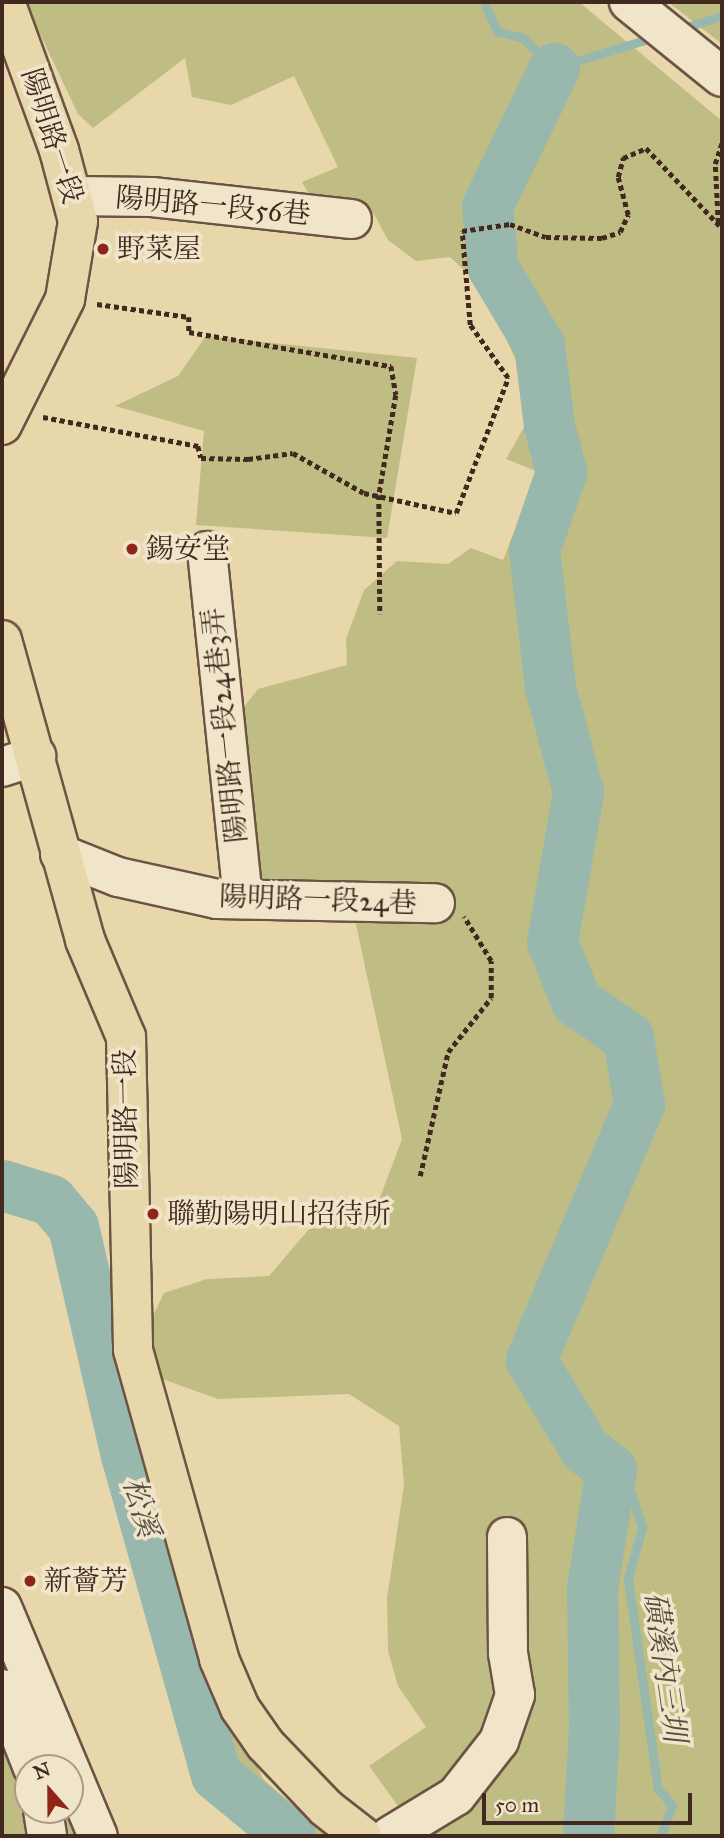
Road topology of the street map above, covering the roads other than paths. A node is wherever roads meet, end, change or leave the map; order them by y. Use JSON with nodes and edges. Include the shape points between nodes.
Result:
{"nodes":[{"id":1,"x":5,"y":2,"type":"edge"},
{"id":2,"x":629,"y":2,"type":"edge"},
{"id":3,"x":722,"y":77,"type":"edge"},
{"id":4,"x":74,"y":196,"type":"junction"},
{"id":5,"x":352,"y":219,"type":"dead end"},
{"id":6,"x":17,"y":420,"type":"edge"},
{"id":7,"x":207,"y":551,"type":"dead end"},
{"id":8,"x":2,"y":640,"type":"edge"},
{"id":9,"x":19,"y":761,"type":"edge"},
{"id":10,"x":60,"y":854,"type":"junction"},
{"id":11,"x":243,"y":899,"type":"junction"},
{"id":12,"x":435,"y":903,"type":"road end"},
{"id":13,"x":507,"y":1537,"type":"dead end"},
{"id":14,"x":2,"y":1607,"type":"edge"},
{"id":15,"x":2,"y":1689,"type":"edge"},
{"id":16,"x":28,"y":1754,"type":"edge"},
{"id":17,"x":97,"y":1836,"type":"edge"},
{"id":18,"x":362,"y":1836,"type":"edge"},
{"id":19,"x":390,"y":1836,"type":"edge"}],
"edges":[{"from":1,"to":4,"type":"main road","name":"陽明路一段"},
{"from":2,"to":3,"type":"street"},
{"from":4,"to":5,"type":"street","name":"陽明路一段56巷","via":[[152,197]]},
{"from":4,"to":6,"type":"main road","name":"陽明路一段","via":[[78,221],[65,299]]},
{"from":7,"to":11,"type":"street","name":"陽明路一段24巷3弄"},
{"from":8,"to":9,"type":"main road","name":"陽明路一段"},
{"from":9,"to":10,"type":"main road","name":"陽明路一段"},
{"from":10,"to":11,"type":"street","name":"陽明路一段24巷","via":[[118,877],[217,899]]},
{"from":10,"to":18,"type":"main road","name":"陽明路一段","via":[[85,940],[126,1037],[133,1350],[219,1659],[240,1708],[305,1788]]},
{"from":11,"to":12,"type":"street","name":"陽明路一段24巷"},
{"from":13,"to":19,"type":"street","via":[[508,1653],[514,1695],[499,1741],[456,1796]]},
{"from":14,"to":17,"type":"street"},
{"from":15,"to":16,"type":"street"}]}
